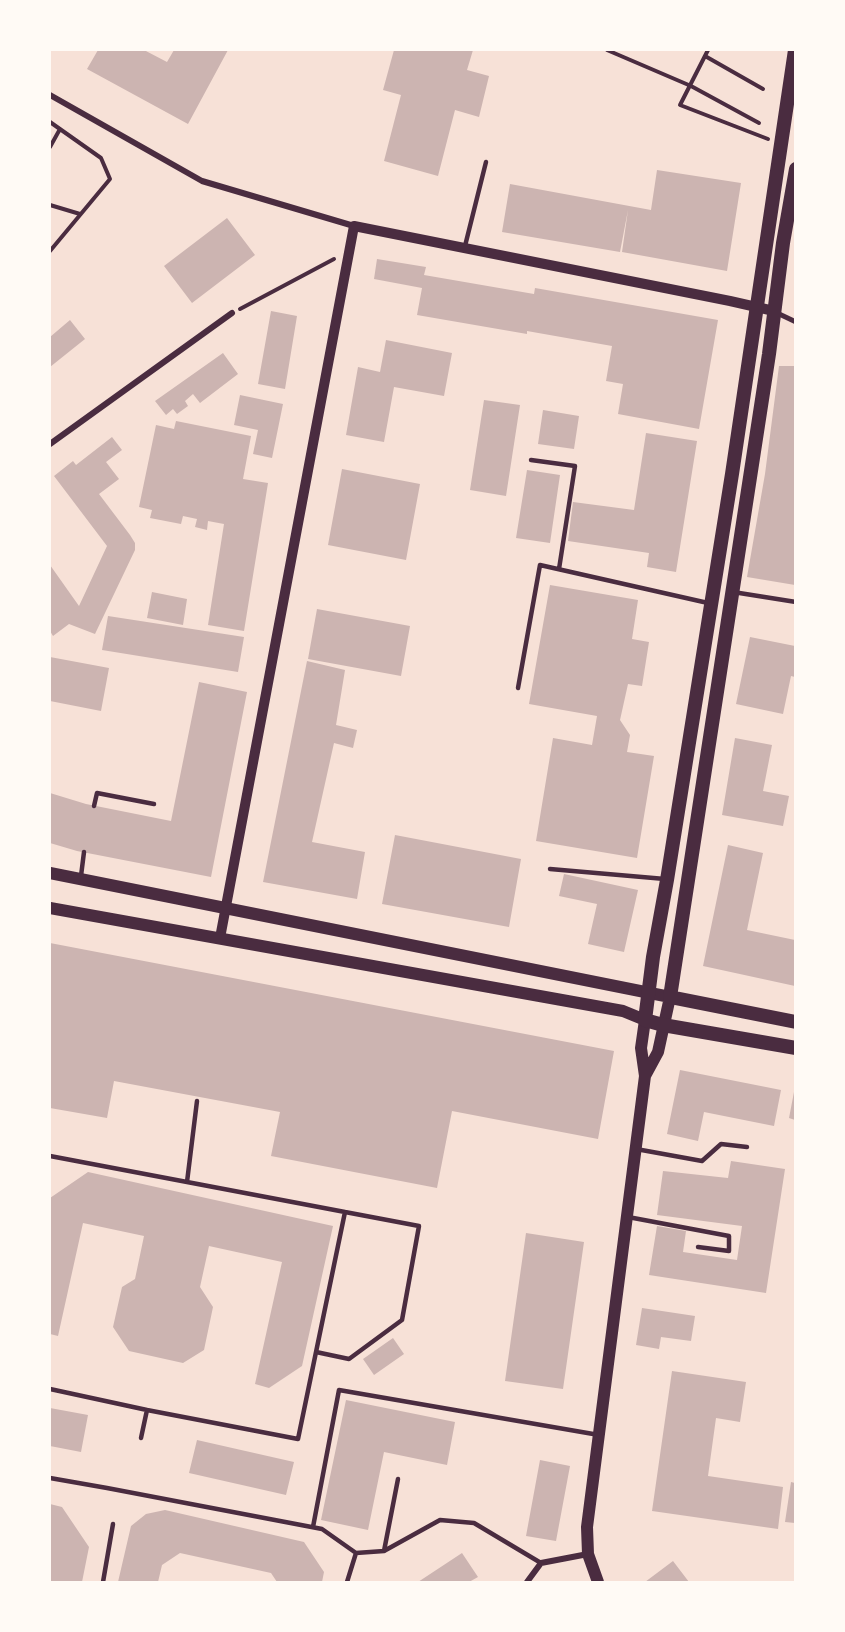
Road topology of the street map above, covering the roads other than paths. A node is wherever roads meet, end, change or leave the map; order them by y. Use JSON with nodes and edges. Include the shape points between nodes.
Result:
{"nodes":[{"id":1,"x":795,"y":50,"type":"edge"},
{"id":2,"x":50,"y":95,"type":"edge"},
{"id":3,"x":486,"y":162,"type":"dead end"},
{"id":4,"x":795,"y":169,"type":"edge"},
{"id":5,"x":354,"y":226,"type":"junction"},
{"id":6,"x":465,"y":248,"type":"junction"},
{"id":7,"x":757,"y":308,"type":"junction"},
{"id":8,"x":774,"y":311,"type":"junction"},
{"id":9,"x":232,"y":313,"type":"road end"},
{"id":10,"x":795,"y":322,"type":"edge"},
{"id":11,"x":50,"y":444,"type":"edge"},
{"id":12,"x":531,"y":460,"type":"dead end"},
{"id":13,"x":559,"y":569,"type":"junction"},
{"id":14,"x":732,"y":592,"type":"junction"},
{"id":15,"x":795,"y":602,"type":"edge"},
{"id":16,"x":711,"y":603,"type":"junction"},
{"id":17,"x":518,"y":688,"type":"dead end"},
{"id":18,"x":154,"y":804,"type":"dead end"},
{"id":19,"x":94,"y":806,"type":"dead end"},
{"id":20,"x":84,"y":852,"type":"dead end"},
{"id":21,"x":550,"y":869,"type":"dead end"},
{"id":22,"x":50,"y":873,"type":"edge"},
{"id":23,"x":80,"y":879,"type":"junction"},
{"id":24,"x":668,"y":880,"type":"junction"},
{"id":25,"x":225,"y":906,"type":"junction"},
{"id":26,"x":50,"y":908,"type":"edge"},
{"id":27,"x":220,"y":938,"type":"junction"},
{"id":28,"x":650,"y":992,"type":"junction"},
{"id":29,"x":670,"y":997,"type":"junction"},
{"id":30,"x":645,"y":1020,"type":"junction"},
{"id":31,"x":795,"y":1022,"type":"edge"},
{"id":32,"x":663,"y":1025,"type":"junction"},
{"id":33,"x":795,"y":1048,"type":"edge"},
{"id":34,"x":645,"y":1076,"type":"junction"},
{"id":35,"x":197,"y":1101,"type":"dead end"},
{"id":36,"x":747,"y":1147,"type":"dead end"},
{"id":37,"x":636,"y":1149,"type":"junction"},
{"id":38,"x":50,"y":1156,"type":"edge"},
{"id":39,"x":187,"y":1182,"type":"junction"},
{"id":40,"x":345,"y":1212,"type":"junction"},
{"id":41,"x":627,"y":1217,"type":"junction"},
{"id":42,"x":698,"y":1247,"type":"dead end"},
{"id":43,"x":316,"y":1352,"type":"junction"},
{"id":44,"x":50,"y":1389,"type":"edge"},
{"id":45,"x":147,"y":1410,"type":"junction"},
{"id":46,"x":599,"y":1435,"type":"junction"},
{"id":47,"x":141,"y":1438,"type":"dead end"},
{"id":48,"x":50,"y":1479,"type":"edge"},
{"id":49,"x":398,"y":1479,"type":"dead end"},
{"id":50,"x":113,"y":1524,"type":"dead end"},
{"id":51,"x":313,"y":1527,"type":"junction"},
{"id":52,"x":384,"y":1551,"type":"junction"},
{"id":53,"x":356,"y":1553,"type":"junction"},
{"id":54,"x":588,"y":1554,"type":"junction"},
{"id":55,"x":541,"y":1563,"type":"junction"},
{"id":56,"x":103,"y":1582,"type":"edge"},
{"id":57,"x":347,"y":1582,"type":"edge"},
{"id":58,"x":527,"y":1582,"type":"edge"},
{"id":59,"x":598,"y":1582,"type":"edge"}],
"edges":[{"from":1,"to":7,"type":"main road"},
{"from":2,"to":5,"type":"street","via":[[202,181]]},
{"from":3,"to":6,"type":"lane"},
{"from":4,"to":8,"type":"main road"},
{"from":5,"to":6,"type":"street"},
{"from":5,"to":25,"type":"street"},
{"from":6,"to":7,"type":"street"},
{"from":7,"to":8,"type":"street"},
{"from":7,"to":16,"type":"main road"},
{"from":8,"to":10,"type":"street"},
{"from":8,"to":14,"type":"main road"},
{"from":9,"to":11,"type":"street"},
{"from":12,"to":13,"type":"lane","via":[[575,466]]},
{"from":13,"to":16,"type":"lane"},
{"from":13,"to":17,"type":"lane","via":[[540,565]]},
{"from":14,"to":15,"type":"lane"},
{"from":14,"to":29,"type":"main road"},
{"from":16,"to":24,"type":"main road"},
{"from":18,"to":19,"type":"lane","via":[[97,794]]},
{"from":20,"to":23,"type":"lane"},
{"from":21,"to":24,"type":"lane"},
{"from":22,"to":23,"type":"main road"},
{"from":23,"to":25,"type":"main road"},
{"from":24,"to":28,"type":"main road"},
{"from":25,"to":27,"type":"street"},
{"from":25,"to":28,"type":"main road"},
{"from":26,"to":27,"type":"main road"},
{"from":27,"to":30,"type":"main road","via":[[622,1011]]},
{"from":28,"to":29,"type":"main road"},
{"from":28,"to":30,"type":"main road"},
{"from":29,"to":31,"type":"main road"},
{"from":29,"to":32,"type":"main road"},
{"from":30,"to":32,"type":"main road"},
{"from":30,"to":34,"type":"main road","via":[[641,1048]]},
{"from":32,"to":33,"type":"main road"},
{"from":32,"to":34,"type":"main road","via":[[658,1052]]},
{"from":34,"to":37,"type":"main road"},
{"from":35,"to":39,"type":"lane"},
{"from":36,"to":37,"type":"lane","via":[[721,1144],[702,1161]]},
{"from":37,"to":41,"type":"main road"},
{"from":38,"to":39,"type":"lane"},
{"from":39,"to":40,"type":"lane"},
{"from":40,"to":43,"type":"lane"},
{"from":40,"to":43,"type":"lane","via":[[419,1226],[402,1320],[349,1359]]},
{"from":41,"to":42,"type":"lane","via":[[729,1236],[729,1251]]},
{"from":41,"to":46,"type":"main road"},
{"from":43,"to":45,"type":"lane","via":[[298,1439]]},
{"from":44,"to":45,"type":"lane"},
{"from":45,"to":47,"type":"lane"},
{"from":46,"to":51,"type":"lane","via":[[339,1390]]},
{"from":46,"to":54,"type":"main road","via":[[587,1527]]},
{"from":48,"to":51,"type":"lane"},
{"from":49,"to":52,"type":"lane"},
{"from":50,"to":56,"type":"lane"},
{"from":51,"to":53,"type":"lane"},
{"from":52,"to":53,"type":"lane"},
{"from":52,"to":55,"type":"lane","via":[[440,1520],[474,1523]]},
{"from":53,"to":57,"type":"lane"},
{"from":54,"to":55,"type":"street"},
{"from":54,"to":59,"type":"main road"},
{"from":55,"to":58,"type":"street"}]}
